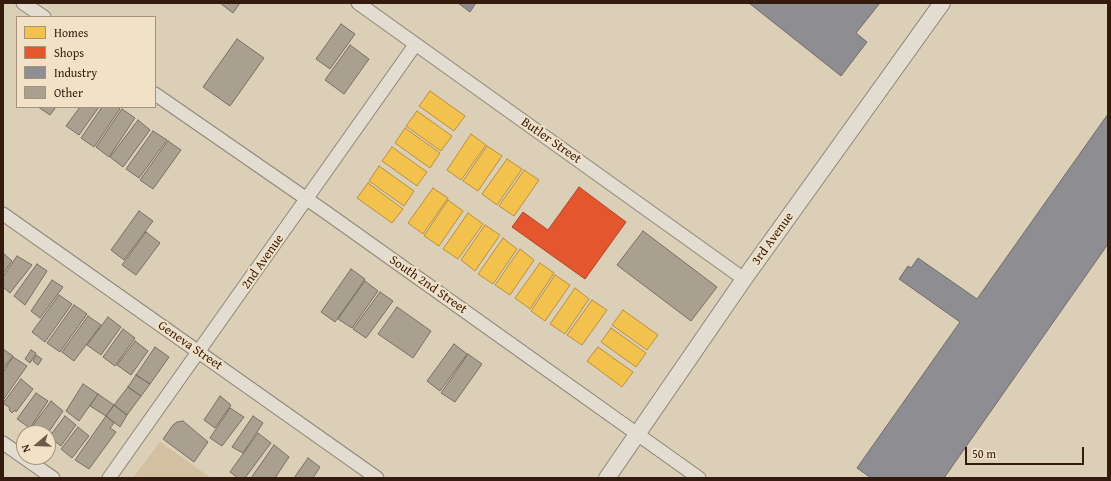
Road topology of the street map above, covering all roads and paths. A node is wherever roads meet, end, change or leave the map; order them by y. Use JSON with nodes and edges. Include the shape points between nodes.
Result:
{"nodes":[{"id":1,"x":23,"y":3,"type":"edge"},
{"id":2,"x":358,"y":3,"type":"edge"},
{"id":3,"x":942,"y":3,"type":"edge"},
{"id":4,"x":42,"y":16,"type":"edge"},
{"id":5,"x":415,"y":45,"type":"junction"},
{"id":6,"x":156,"y":95,"type":"edge"},
{"id":7,"x":307,"y":199,"type":"junction"},
{"id":8,"x":3,"y":214,"type":"edge"},
{"id":9,"x":744,"y":279,"type":"junction"},
{"id":10,"x":199,"y":352,"type":"junction"},
{"id":11,"x":638,"y":436,"type":"junction"},
{"id":12,"x":3,"y":443,"type":"edge"},
{"id":13,"x":53,"y":478,"type":"edge"},
{"id":14,"x":109,"y":478,"type":"edge"},
{"id":15,"x":377,"y":478,"type":"edge"},
{"id":16,"x":607,"y":478,"type":"edge"},
{"id":17,"x":699,"y":478,"type":"edge"}],
"edges":[{"from":1,"to":4,"type":"street"},
{"from":2,"to":5,"type":"street","name":"Butler Street"},
{"from":3,"to":9,"type":"street","name":"3rd Avenue"},
{"from":5,"to":7,"type":"street","name":"2nd Avenue"},
{"from":5,"to":9,"type":"street","name":"Butler Street"},
{"from":6,"to":7,"type":"street","name":"South 2nd Street"},
{"from":7,"to":10,"type":"street","name":"2nd Avenue"},
{"from":7,"to":11,"type":"street","name":"South 2nd Street"},
{"from":8,"to":10,"type":"street","name":"Geneva Street"},
{"from":9,"to":11,"type":"street","name":"3rd Avenue"},
{"from":10,"to":14,"type":"street","name":"2nd Avenue"},
{"from":10,"to":15,"type":"street","name":"Geneva Street"},
{"from":11,"to":16,"type":"street","name":"3rd Avenue"},
{"from":11,"to":17,"type":"street","name":"South 2nd Street"},
{"from":12,"to":13,"type":"street"}]}
